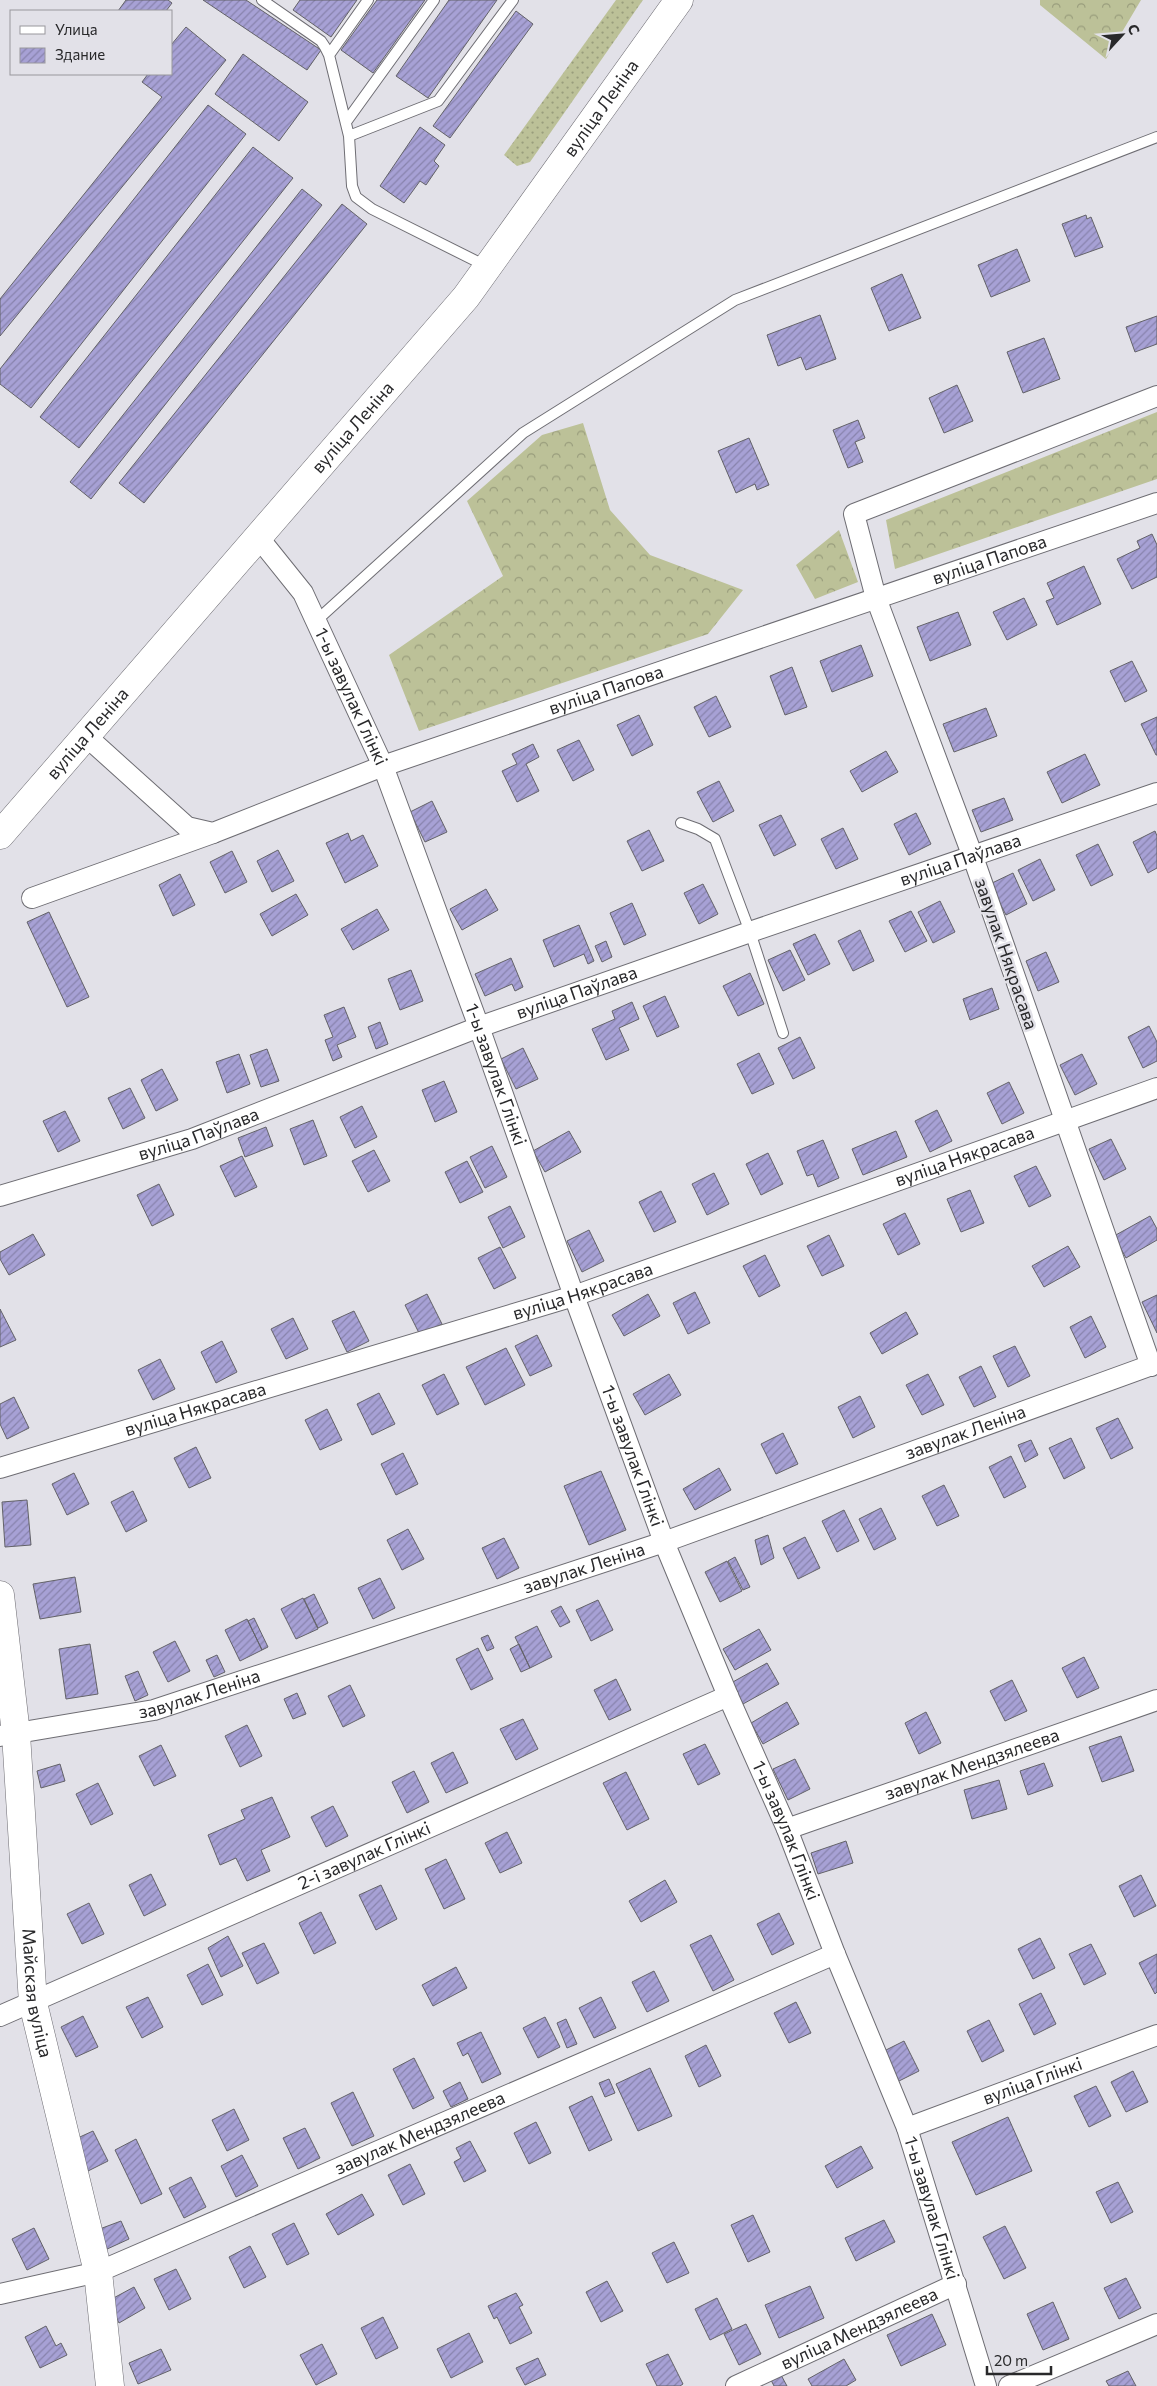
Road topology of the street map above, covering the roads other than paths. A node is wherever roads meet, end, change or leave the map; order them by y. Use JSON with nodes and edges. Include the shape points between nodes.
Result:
{"nodes":[{"id":1,"x":368,"y":0,"type":"edge"},
{"id":2,"x":434,"y":0,"type":"edge"},
{"id":3,"x":513,"y":0,"type":"edge"},
{"id":4,"x":679,"y":0,"type":"edge"},
{"id":5,"x":269,"y":2,"type":"edge"},
{"id":6,"x":329,"y":55,"type":"junction"},
{"id":7,"x":346,"y":122,"type":"junction"},
{"id":8,"x":349,"y":136,"type":"junction"},
{"id":9,"x":1157,"y":137,"type":"edge"},
{"id":10,"x":487,"y":267,"type":"junction"},
{"id":11,"x":1157,"y":396,"type":"edge"},
{"id":12,"x":1157,"y":503,"type":"edge"},
{"id":13,"x":258,"y":537,"type":"junction"},
{"id":14,"x":876,"y":598,"type":"junction"},
{"id":15,"x":316,"y":621,"type":"junction"},
{"id":16,"x":86,"y":736,"type":"junction"},
{"id":17,"x":383,"y":766,"type":"junction"},
{"id":18,"x":1157,"y":794,"type":"edge"},
{"id":19,"x":682,"y":823,"type":"dead end"},
{"id":20,"x":213,"y":833,"type":"junction"},
{"id":21,"x":0,"y":835,"type":"edge"},
{"id":22,"x":973,"y":858,"type":"junction"},
{"id":23,"x":32,"y":898,"type":"dead end"},
{"id":24,"x":750,"y":932,"type":"junction"},
{"id":25,"x":479,"y":1027,"type":"junction"},
{"id":26,"x":783,"y":1033,"type":"dead end"},
{"id":27,"x":1157,"y":1088,"type":"edge"},
{"id":28,"x":1065,"y":1122,"type":"junction"},
{"id":29,"x":0,"y":1196,"type":"edge"},
{"id":30,"x":574,"y":1296,"type":"junction"},
{"id":31,"x":1154,"y":1364,"type":"edge"},
{"id":32,"x":0,"y":1468,"type":"edge"},
{"id":33,"x":664,"y":1542,"type":"junction"},
{"id":34,"x":0,"y":1595,"type":"edge"},
{"id":35,"x":728,"y":1696,"type":"junction"},
{"id":36,"x":1157,"y":1700,"type":"edge"},
{"id":37,"x":8,"y":1735,"type":"edge"},
{"id":38,"x":787,"y":1829,"type":"junction"},
{"id":39,"x":835,"y":1954,"type":"junction"},
{"id":40,"x":33,"y":2003,"type":"junction"},
{"id":41,"x":0,"y":2016,"type":"edge"},
{"id":42,"x":1157,"y":2035,"type":"edge"},
{"id":43,"x":907,"y":2128,"type":"junction"},
{"id":44,"x":98,"y":2272,"type":"junction"},
{"id":45,"x":956,"y":2284,"type":"junction"},
{"id":46,"x":0,"y":2294,"type":"edge"},
{"id":47,"x":1157,"y":2324,"type":"edge"},
{"id":48,"x":110,"y":2386,"type":"edge"},
{"id":49,"x":736,"y":2386,"type":"edge"},
{"id":50,"x":986,"y":2386,"type":"edge"},
{"id":51,"x":1009,"y":2386,"type":"edge"}],
"edges":[{"from":1,"to":6,"type":"lane"},
{"from":2,"to":7,"type":"lane"},
{"from":3,"to":8,"type":"lane","via":[[438,101]]},
{"from":4,"to":10,"type":"main road","name":"вуліца Леніна"},
{"from":5,"to":6,"type":"lane","via":[[321,41]]},
{"from":6,"to":7,"type":"lane"},
{"from":7,"to":8,"type":"lane"},
{"from":8,"to":10,"type":"lane","via":[[352,186],[356,197]]},
{"from":9,"to":15,"type":"lane","via":[[735,300],[523,433]]},
{"from":10,"to":13,"type":"main road","name":"вуліца Леніна","via":[[466,297]]},
{"from":11,"to":14,"type":"street","name":"завулак Някрасава","via":[[854,514]]},
{"from":12,"to":14,"type":"street","name":"вуліца Папова"},
{"from":13,"to":15,"type":"street","name":"1-ы завулак Глінкі","via":[[303,594]]},
{"from":13,"to":16,"type":"main road","name":"вуліца Леніна"},
{"from":14,"to":17,"type":"street","name":"вуліца Папова"},
{"from":14,"to":22,"type":"street","name":"завулак Някрасава"},
{"from":15,"to":17,"type":"street","name":"1-ы завулак Глінкі"},
{"from":16,"to":20,"type":"street","via":[[188,827]]},
{"from":16,"to":21,"type":"main road","name":"вуліца Леніна"},
{"from":17,"to":20,"type":"street","name":"вуліца Папова"},
{"from":17,"to":25,"type":"street","name":"1-ы завулак Глінкі"},
{"from":18,"to":22,"type":"street","name":"вуліца Паўлава"},
{"from":19,"to":24,"type":"lane","via":[[715,839]]},
{"from":20,"to":23,"type":"street","name":"вуліца Папова"},
{"from":22,"to":24,"type":"street","name":"вуліца Паўлава"},
{"from":22,"to":28,"type":"street","name":"завулак Някрасава"},
{"from":24,"to":25,"type":"street","name":"вуліца Паўлава"},
{"from":24,"to":26,"type":"lane"},
{"from":25,"to":29,"type":"street","name":"вуліца Паўлава","via":[[192,1139]]},
{"from":25,"to":30,"type":"street","name":"1-ы завулак Глінкі"},
{"from":27,"to":28,"type":"street","name":"вуліца Някрасава"},
{"from":28,"to":30,"type":"street","name":"вуліца Някрасава"},
{"from":28,"to":31,"type":"street","name":"завулак Някрасава"},
{"from":30,"to":32,"type":"street","name":"вуліца Някрасава"},
{"from":30,"to":33,"type":"street","name":"1-ы завулак Глінкі"},
{"from":31,"to":33,"type":"street","name":"завулак Леніна"},
{"from":33,"to":35,"type":"street","name":"1-ы завулак Глінкі"},
{"from":33,"to":37,"type":"street","name":"завулак Леніна","via":[[154,1710]]},
{"from":34,"to":37,"type":"main road","name":"Майская вуліца"},
{"from":35,"to":38,"type":"street","name":"1-ы завулак Глінкі"},
{"from":35,"to":40,"type":"street","name":"2-і завулак Глінкі"},
{"from":36,"to":38,"type":"street","name":"завулак Мендзялеева"},
{"from":37,"to":40,"type":"main road","name":"Майская вуліца"},
{"from":38,"to":39,"type":"street","name":"1-ы завулак Глінкі"},
{"from":39,"to":43,"type":"street","name":"1-ы завулак Глінкі"},
{"from":39,"to":44,"type":"street","name":"завулак Мендзялеева"},
{"from":40,"to":41,"type":"street","name":"2-і завулак Глінкі"},
{"from":40,"to":44,"type":"main road","name":"Майская вуліца"},
{"from":42,"to":43,"type":"street","name":"вуліца Глінкі"},
{"from":43,"to":45,"type":"street","name":"1-ы завулак Глінкі"},
{"from":44,"to":46,"type":"street","name":"завулак Мендзялеева"},
{"from":44,"to":48,"type":"main road","name":"Майская вуліца"},
{"from":45,"to":49,"type":"street","name":"вуліца Мендзялеева"},
{"from":45,"to":50,"type":"street","name":"1-ы завулак Глінкі"},
{"from":47,"to":51,"type":"street"}]}
